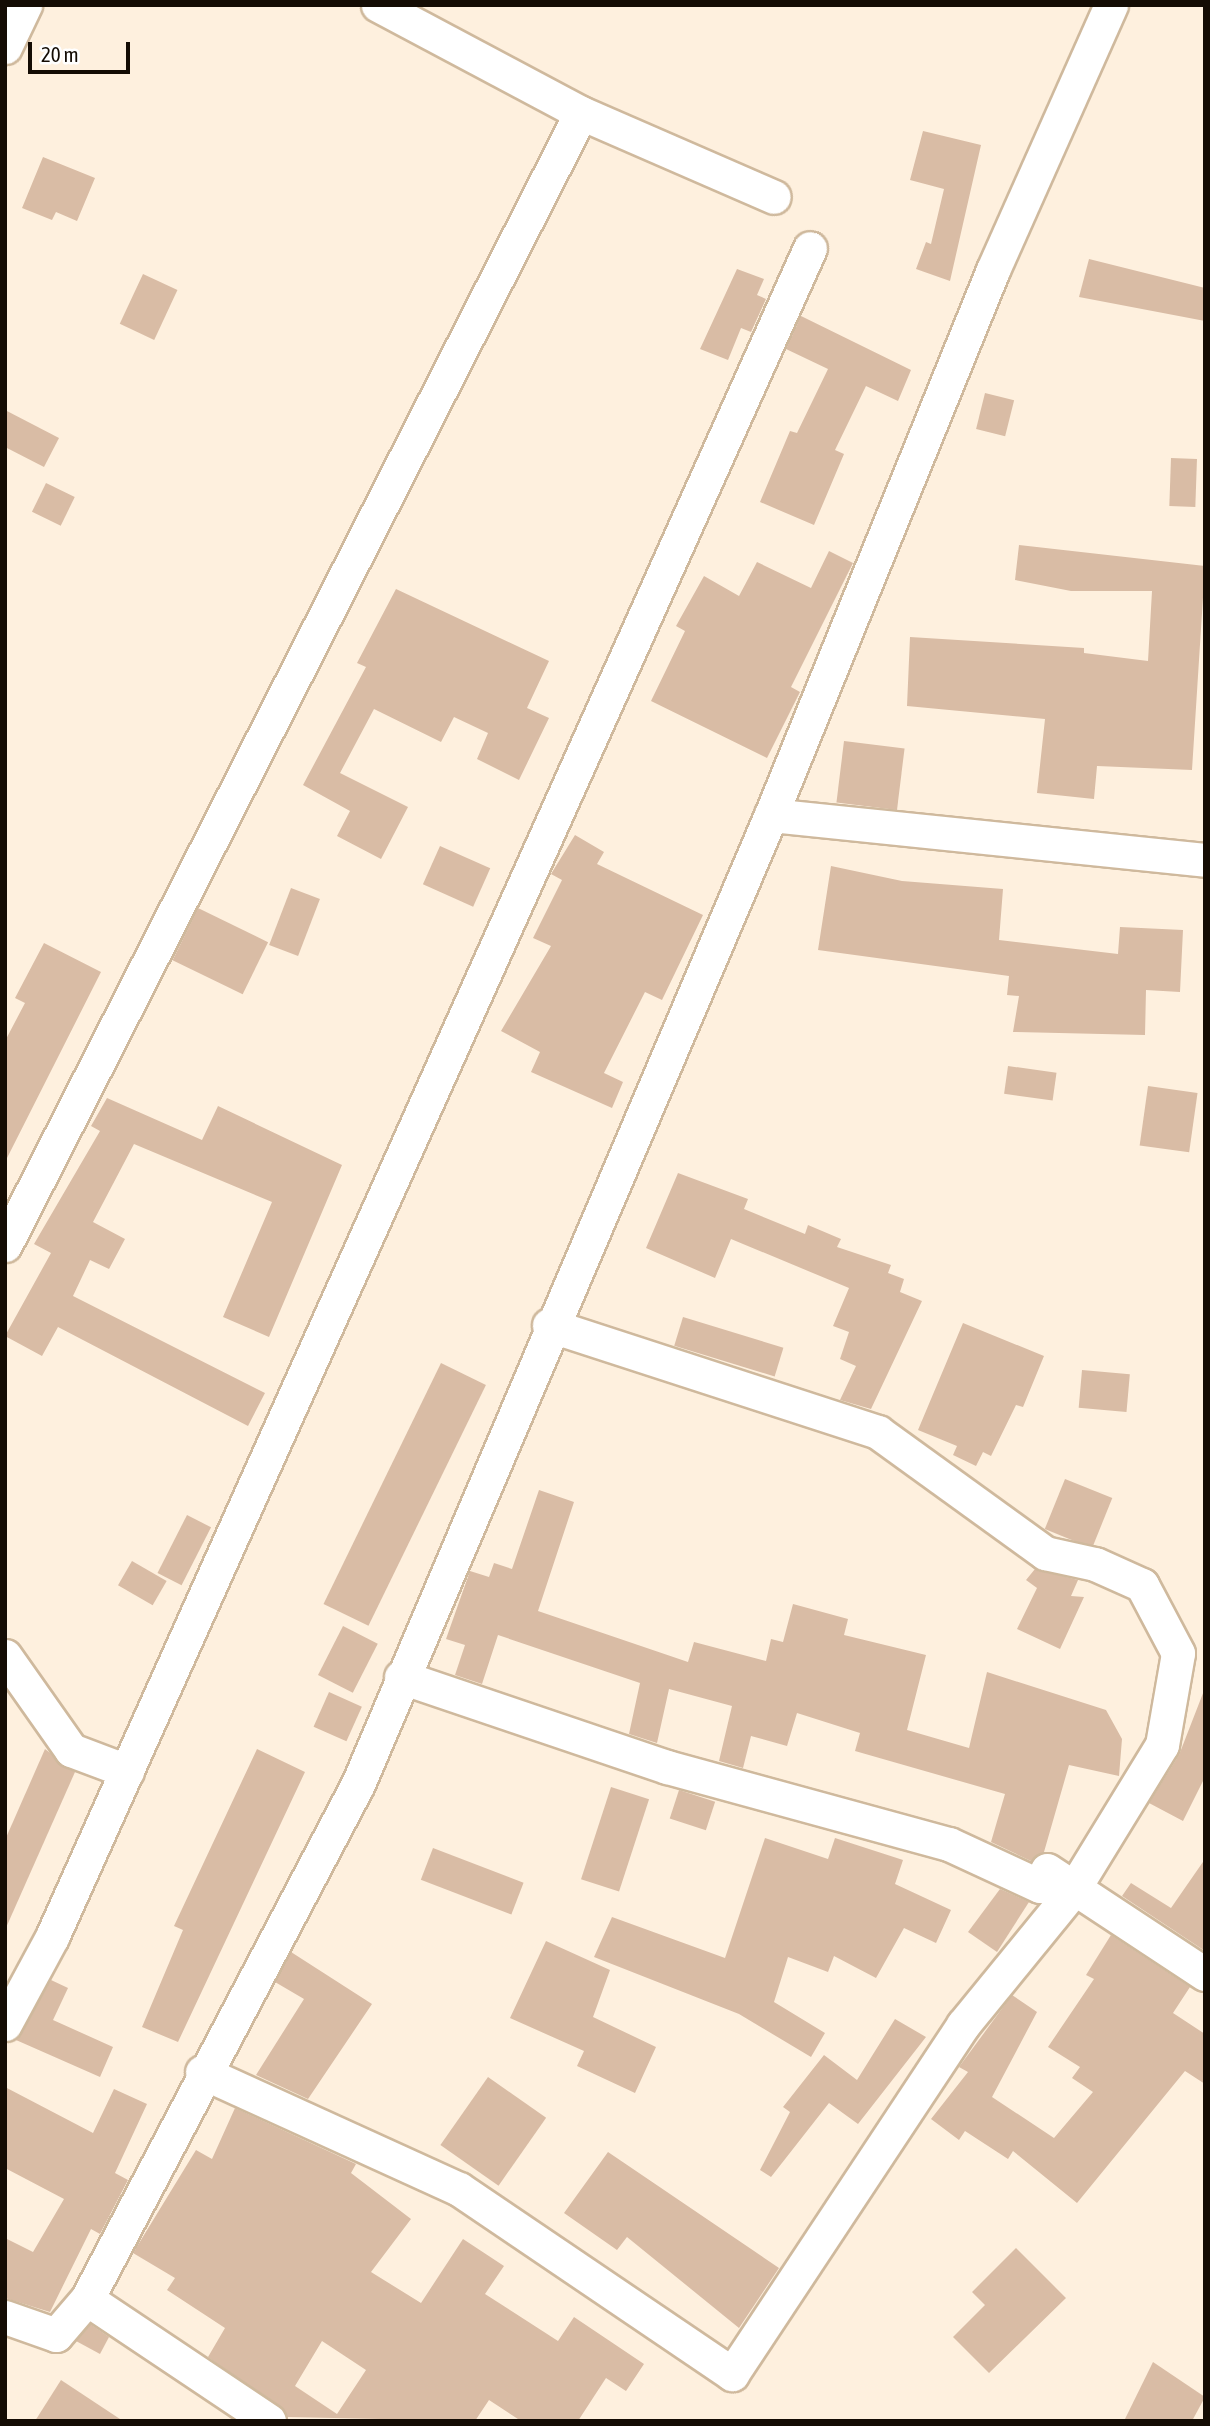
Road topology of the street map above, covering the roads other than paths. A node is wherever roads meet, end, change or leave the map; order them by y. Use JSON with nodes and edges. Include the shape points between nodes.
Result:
{"nodes":[{"id":1,"x":25,"y":5,"type":"edge"},
{"id":2,"x":378,"y":5,"type":"edge"},
{"id":3,"x":1111,"y":5,"type":"edge"},
{"id":4,"x":5,"y":47,"type":"edge"},
{"id":5,"x":581,"y":113,"type":"junction"},
{"id":6,"x":774,"y":197,"type":"dead end"},
{"id":7,"x":810,"y":248,"type":"dead end"},
{"id":8,"x":771,"y":815,"type":"junction"},
{"id":9,"x":1205,"y":860,"type":"edge"},
{"id":10,"x":5,"y":1245,"type":"edge"},
{"id":11,"x":549,"y":1325,"type":"junction"},
{"id":12,"x":5,"y":1656,"type":"edge"},
{"id":13,"x":401,"y":1677,"type":"junction"},
{"id":14,"x":127,"y":1771,"type":"junction"},
{"id":15,"x":1073,"y":1890,"type":"junction"},
{"id":16,"x":1205,"y":1974,"type":"edge"},
{"id":17,"x":5,"y":2024,"type":"edge"},
{"id":18,"x":201,"y":2072,"type":"junction"},
{"id":19,"x":87,"y":2299,"type":"junction"},
{"id":20,"x":5,"y":2317,"type":"edge"},
{"id":21,"x":269,"y":2421,"type":"edge"}],
"edges":[{"from":1,"to":4,"type":"street"},
{"from":2,"to":5,"type":"street"},
{"from":3,"to":8,"type":"street","via":[[993,270]]},
{"from":5,"to":6,"type":"street"},
{"from":5,"to":10,"type":"street"},
{"from":7,"to":14,"type":"street"},
{"from":8,"to":9,"type":"street"},
{"from":8,"to":11,"type":"street"},
{"from":11,"to":13,"type":"street"},
{"from":11,"to":15,"type":"street","via":[[878,1432],[1045,1553],[1096,1564],[1142,1585],[1178,1653],[1162,1745]]},
{"from":12,"to":14,"type":"street","via":[[71,1750]]},
{"from":13,"to":15,"type":"street","via":[[667,1767],[949,1844],[1040,1886],[1046,1870]]},
{"from":13,"to":18,"type":"street","via":[[358,1784]]},
{"from":14,"to":17,"type":"street"},
{"from":15,"to":16,"type":"street"},
{"from":15,"to":18,"type":"street","via":[[963,2025],[732,2374],[459,2189]]},
{"from":18,"to":19,"type":"street"},
{"from":19,"to":20,"type":"street","via":[[56,2335]]},
{"from":19,"to":21,"type":"street"}]}
